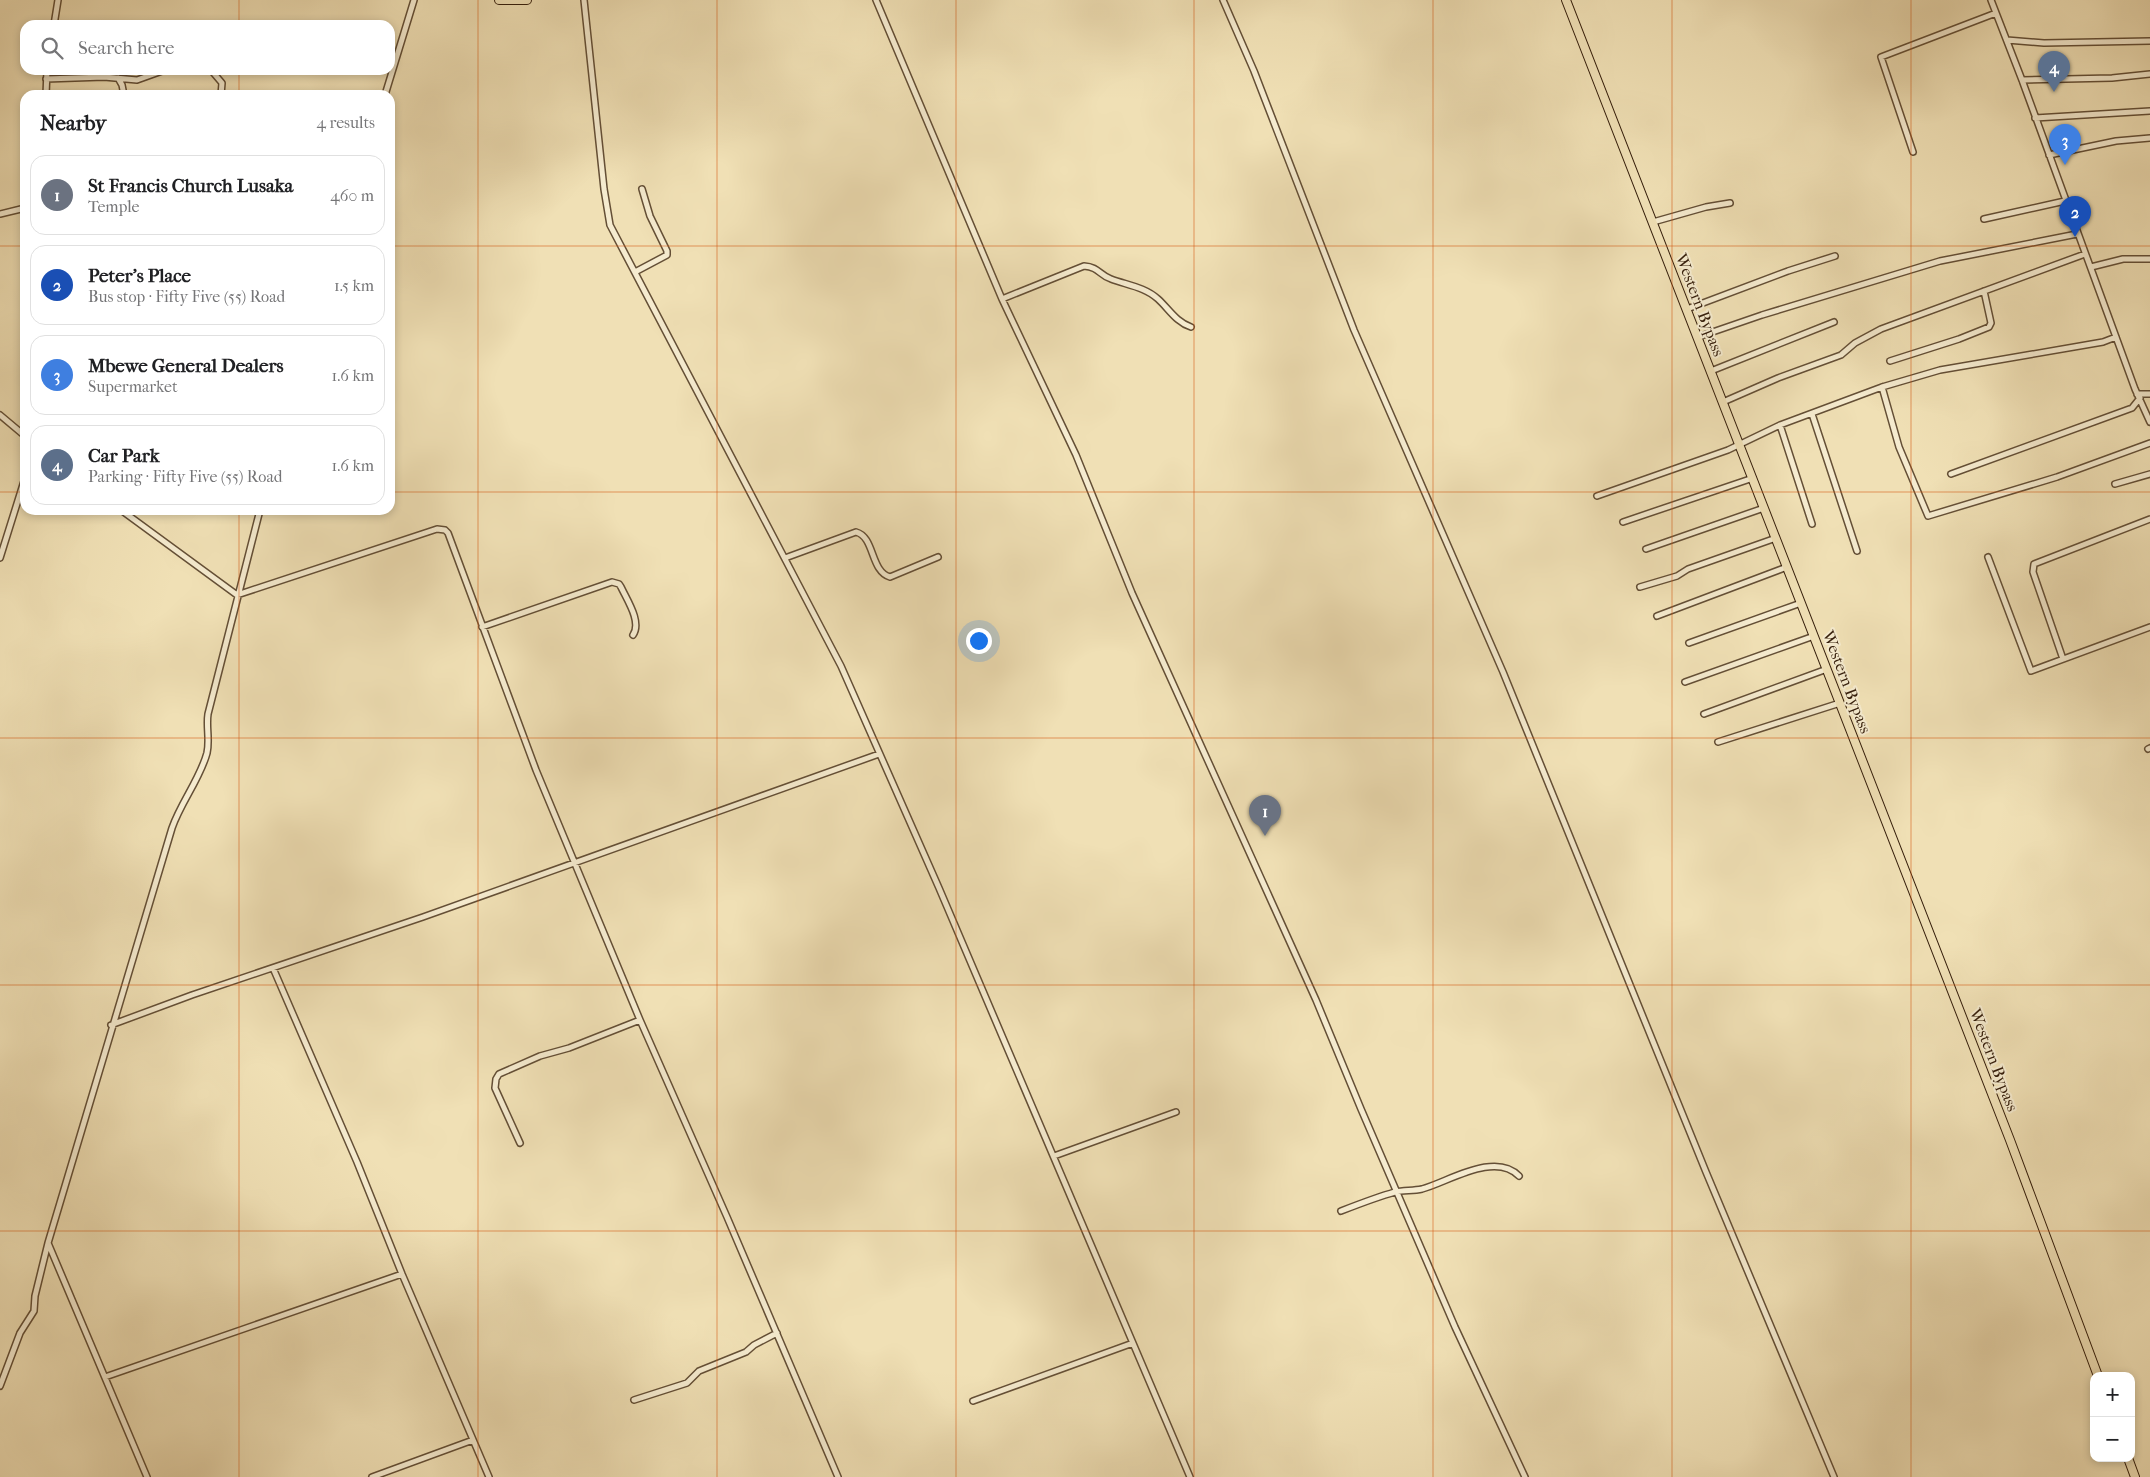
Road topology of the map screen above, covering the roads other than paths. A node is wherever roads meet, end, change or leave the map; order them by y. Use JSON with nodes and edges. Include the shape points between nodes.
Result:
{"nodes":[{"id":1,"x":58,"y":0,"type":"edge"},
{"id":2,"x":414,"y":0,"type":"edge"},
{"id":3,"x":499,"y":0,"type":"edge"},
{"id":4,"x":527,"y":0,"type":"edge"},
{"id":5,"x":584,"y":0,"type":"edge"},
{"id":6,"x":876,"y":0,"type":"edge"},
{"id":7,"x":1223,"y":0,"type":"edge"},
{"id":8,"x":1566,"y":0,"type":"edge"},
{"id":9,"x":1991,"y":0,"type":"edge"},
{"id":10,"x":1996,"y":13,"type":"junction"},
{"id":11,"x":55,"y":20,"type":"edge"},
{"id":12,"x":2007,"y":40,"type":"junction"},
{"id":13,"x":2150,"y":41,"type":"edge"},
{"id":14,"x":395,"y":62,"type":"edge"},
{"id":15,"x":2150,"y":74,"type":"edge"},
{"id":16,"x":46,"y":75,"type":"edge"},
{"id":17,"x":152,"y":75,"type":"edge"},
{"id":18,"x":215,"y":75,"type":"edge"},
{"id":19,"x":391,"y":75,"type":"edge"},
{"id":20,"x":118,"y":78,"type":"junction"},
{"id":21,"x":46,"y":79,"type":"junction"},
{"id":22,"x":2022,"y":80,"type":"junction"},
{"id":23,"x":46,"y":90,"type":"edge"},
{"id":24,"x":123,"y":90,"type":"edge"},
{"id":25,"x":221,"y":90,"type":"edge"},
{"id":26,"x":387,"y":90,"type":"edge"},
{"id":27,"x":2150,"y":111,"type":"edge"},
{"id":28,"x":2035,"y":118,"type":"junction"},
{"id":29,"x":2150,"y":138,"type":"edge"},
{"id":30,"x":1913,"y":152,"type":"dead end"},
{"id":31,"x":2049,"y":155,"type":"junction"},
{"id":32,"x":642,"y":189,"type":"dead end"},
{"id":33,"x":2065,"y":201,"type":"junction"},
{"id":34,"x":1730,"y":203,"type":"dead end"},
{"id":35,"x":20,"y":209,"type":"edge"},
{"id":36,"x":0,"y":214,"type":"edge"},
{"id":37,"x":1984,"y":219,"type":"dead end"},
{"id":38,"x":1653,"y":222,"type":"junction"},
{"id":39,"x":2077,"y":234,"type":"junction"},
{"id":40,"x":2085,"y":254,"type":"junction"},
{"id":41,"x":1835,"y":256,"type":"dead end"},
{"id":42,"x":2150,"y":259,"type":"edge"},
{"id":43,"x":2091,"y":267,"type":"junction"},
{"id":44,"x":635,"y":272,"type":"junction"},
{"id":45,"x":1984,"y":291,"type":"junction"},
{"id":46,"x":1002,"y":299,"type":"junction"},
{"id":47,"x":1687,"y":309,"type":"junction"},
{"id":48,"x":1834,"y":322,"type":"dead end"},
{"id":49,"x":1191,"y":327,"type":"dead end"},
{"id":50,"x":1698,"y":337,"type":"junction"},
{"id":51,"x":2116,"y":337,"type":"junction"},
{"id":52,"x":1890,"y":361,"type":"dead end"},
{"id":53,"x":1711,"y":371,"type":"junction"},
{"id":54,"x":1882,"y":387,"type":"junction"},
{"id":55,"x":2150,"y":394,"type":"edge"},
{"id":56,"x":2138,"y":396,"type":"junction"},
{"id":57,"x":1723,"y":402,"type":"junction"},
{"id":58,"x":1812,"y":414,"type":"junction"},
{"id":59,"x":0,"y":415,"type":"edge"},
{"id":60,"x":2150,"y":422,"type":"edge"},
{"id":61,"x":1780,"y":425,"type":"junction"},
{"id":62,"x":20,"y":432,"type":"edge"},
{"id":63,"x":2150,"y":443,"type":"edge"},
{"id":64,"x":1740,"y":445,"type":"junction"},
{"id":65,"x":1951,"y":474,"type":"dead end"},
{"id":66,"x":2150,"y":474,"type":"edge"},
{"id":67,"x":1752,"y":478,"type":"junction"},
{"id":68,"x":2115,"y":484,"type":"dead end"},
{"id":69,"x":20,"y":494,"type":"edge"},
{"id":70,"x":1597,"y":496,"type":"dead end"},
{"id":71,"x":1764,"y":508,"type":"junction"},
{"id":72,"x":129,"y":515,"type":"edge"},
{"id":73,"x":259,"y":515,"type":"edge"},
{"id":74,"x":2150,"y":519,"type":"edge"},
{"id":75,"x":1623,"y":522,"type":"dead end"},
{"id":76,"x":1812,"y":524,"type":"dead end"},
{"id":77,"x":1776,"y":538,"type":"junction"},
{"id":78,"x":1646,"y":549,"type":"dead end"},
{"id":79,"x":1856,"y":551,"type":"dead end"},
{"id":80,"x":1988,"y":556,"type":"dead end"},
{"id":81,"x":938,"y":557,"type":"dead end"},
{"id":82,"x":0,"y":558,"type":"edge"},
{"id":83,"x":785,"y":558,"type":"junction"},
{"id":84,"x":1787,"y":568,"type":"junction"},
{"id":85,"x":1640,"y":587,"type":"dead end"},
{"id":86,"x":237,"y":595,"type":"junction"},
{"id":87,"x":1801,"y":603,"type":"junction"},
{"id":88,"x":1657,"y":616,"type":"dead end"},
{"id":89,"x":482,"y":627,"type":"junction"},
{"id":90,"x":2150,"y":628,"type":"edge"},
{"id":91,"x":633,"y":635,"type":"dead end"},
{"id":92,"x":1814,"y":636,"type":"junction"},
{"id":93,"x":1689,"y":643,"type":"dead end"},
{"id":94,"x":2063,"y":659,"type":"junction"},
{"id":95,"x":1827,"y":669,"type":"junction"},
{"id":96,"x":1685,"y":682,"type":"dead end"},
{"id":97,"x":1840,"y":703,"type":"junction"},
{"id":98,"x":1704,"y":714,"type":"dead end"},
{"id":99,"x":1718,"y":742,"type":"dead end"},
{"id":100,"x":879,"y":754,"type":"junction"},
{"id":101,"x":575,"y":863,"type":"junction"},
{"id":102,"x":274,"y":968,"type":"junction"},
{"id":103,"x":640,"y":1020,"type":"junction"},
{"id":104,"x":112,"y":1025,"type":"junction"},
{"id":105,"x":1176,"y":1112,"type":"dead end"},
{"id":106,"x":520,"y":1143,"type":"dead end"},
{"id":107,"x":1054,"y":1156,"type":"junction"},
{"id":108,"x":1519,"y":1176,"type":"dead end"},
{"id":109,"x":1397,"y":1191,"type":"junction"},
{"id":110,"x":1341,"y":1211,"type":"dead end"},
{"id":111,"x":48,"y":1243,"type":"junction"},
{"id":112,"x":402,"y":1274,"type":"junction"},
{"id":113,"x":777,"y":1333,"type":"junction"},
{"id":114,"x":1133,"y":1343,"type":"junction"},
{"id":115,"x":2097,"y":1372,"type":"edge"},
{"id":116,"x":105,"y":1377,"type":"junction"},
{"id":117,"x":0,"y":1386,"type":"edge"},
{"id":118,"x":634,"y":1400,"type":"dead end"},
{"id":119,"x":973,"y":1401,"type":"dead end"},
{"id":120,"x":473,"y":1440,"type":"junction"},
{"id":121,"x":2129,"y":1462,"type":"edge"},
{"id":122,"x":147,"y":1477,"type":"edge"},
{"id":123,"x":372,"y":1477,"type":"edge"},
{"id":124,"x":489,"y":1477,"type":"edge"},
{"id":125,"x":838,"y":1477,"type":"edge"},
{"id":126,"x":1190,"y":1477,"type":"edge"},
{"id":127,"x":1524,"y":1477,"type":"edge"},
{"id":128,"x":1834,"y":1477,"type":"edge"},
{"id":129,"x":2135,"y":1477,"type":"edge"}],
"edges":[{"from":1,"to":11,"type":"street"},
{"from":2,"to":14,"type":"street"},
{"from":3,"to":4,"type":"main road"},
{"from":5,"to":44,"type":"street","via":[[607,212],[610,225]]},
{"from":6,"to":46,"type":"street"},
{"from":7,"to":128,"type":"street","via":[[1254,71],[1354,330],[1502,672]]},
{"from":8,"to":38,"type":"main road","name":"Western Bypass"},
{"from":9,"to":10,"type":"street"},
{"from":10,"to":12,"type":"street"},
{"from":10,"to":30,"type":"street","via":[[1881,58]]},
{"from":12,"to":13,"type":"street"},
{"from":12,"to":22,"type":"street"},
{"from":15,"to":22,"type":"street"},
{"from":16,"to":21,"type":"street"},
{"from":17,"to":20,"type":"street","via":[[142,79]]},
{"from":18,"to":25,"type":"street","via":[[222,83]]},
{"from":19,"to":26,"type":"street"},
{"from":20,"to":21,"type":"street"},
{"from":20,"to":24,"type":"street"},
{"from":21,"to":23,"type":"street"},
{"from":22,"to":28,"type":"street"},
{"from":27,"to":28,"type":"street"},
{"from":28,"to":31,"type":"street"},
{"from":29,"to":31,"type":"street","via":[[2116,141]]},
{"from":31,"to":33,"type":"street"},
{"from":32,"to":44,"type":"street","via":[[667,255]]},
{"from":33,"to":37,"type":"street"},
{"from":33,"to":39,"type":"street"},
{"from":34,"to":38,"type":"street"},
{"from":35,"to":36,"type":"street"},
{"from":38,"to":47,"type":"main road","name":"Western Bypass"},
{"from":39,"to":40,"type":"street"},
{"from":39,"to":50,"type":"street","via":[[1940,261]]},
{"from":40,"to":43,"type":"street"},
{"from":40,"to":45,"type":"street"},
{"from":41,"to":47,"type":"street"},
{"from":42,"to":43,"type":"street","via":[[2123,259]]},
{"from":43,"to":51,"type":"street"},
{"from":44,"to":83,"type":"street"},
{"from":45,"to":52,"type":"street","via":[[1991,323],[1989,327]]},
{"from":45,"to":57,"type":"street","via":[[1881,329],[1841,354]]},
{"from":46,"to":49,"type":"street","via":[[1084,266],[1094,267],[1111,279],[1151,293]]},
{"from":46,"to":109,"type":"street","via":[[1076,455],[1132,593],[1316,1000]]},
{"from":47,"to":50,"type":"main road","name":"Western Bypass"},
{"from":48,"to":53,"type":"street"},
{"from":50,"to":53,"type":"main road","name":"Western Bypass"},
{"from":51,"to":54,"type":"street","via":[[2103,342],[1940,370]]},
{"from":51,"to":56,"type":"street"},
{"from":53,"to":57,"type":"main road","name":"Western Bypass"},
{"from":54,"to":58,"type":"street"},
{"from":54,"to":63,"type":"street","via":[[1899,447],[1928,516],[2057,477]]},
{"from":55,"to":56,"type":"street"},
{"from":56,"to":60,"type":"street"},
{"from":56,"to":65,"type":"street","via":[[2132,408]]},
{"from":57,"to":64,"type":"main road","name":"Western Bypass"},
{"from":58,"to":61,"type":"street"},
{"from":58,"to":79,"type":"street"},
{"from":59,"to":62,"type":"street"},
{"from":61,"to":64,"type":"street"},
{"from":61,"to":76,"type":"street"},
{"from":64,"to":67,"type":"main road","name":"Western Bypass"},
{"from":64,"to":70,"type":"street"},
{"from":66,"to":68,"type":"street"},
{"from":67,"to":71,"type":"main road","name":"Western Bypass"},
{"from":67,"to":75,"type":"street"},
{"from":69,"to":82,"type":"street"},
{"from":71,"to":77,"type":"main road","name":"Western Bypass"},
{"from":71,"to":78,"type":"street"},
{"from":72,"to":86,"type":"street"},
{"from":73,"to":86,"type":"street"},
{"from":74,"to":94,"type":"street","via":[[2034,564],[2033,572]]},
{"from":77,"to":84,"type":"main road","name":"Western Bypass"},
{"from":77,"to":85,"type":"street"},
{"from":80,"to":94,"type":"street","via":[[2030,670]]},
{"from":81,"to":83,"type":"street","via":[[890,577],[885,576],[864,536],[856,532]]},
{"from":83,"to":100,"type":"street","via":[[841,666]]},
{"from":84,"to":87,"type":"main road","name":"Western Bypass"},
{"from":84,"to":88,"type":"street"},
{"from":86,"to":89,"type":"street","via":[[442,528],[448,533]]},
{"from":86,"to":104,"type":"street","via":[[208,714],[209,739],[205,761],[172,828]]},
{"from":87,"to":92,"type":"main road","name":"Western Bypass"},
{"from":87,"to":93,"type":"street"},
{"from":89,"to":91,"type":"street","via":[[616,582],[637,624]]},
{"from":89,"to":101,"type":"street","via":[[525,745]]},
{"from":90,"to":94,"type":"street"},
{"from":92,"to":95,"type":"main road","name":"Western Bypass"},
{"from":92,"to":96,"type":"street"},
{"from":95,"to":97,"type":"main road","name":"Western Bypass"},
{"from":95,"to":98,"type":"street"},
{"from":97,"to":99,"type":"street"},
{"from":97,"to":115,"type":"main road","name":"Western Bypass"},
{"from":100,"to":101,"type":"street"},
{"from":100,"to":107,"type":"street"},
{"from":101,"to":102,"type":"street"},
{"from":101,"to":103,"type":"street"},
{"from":102,"to":104,"type":"street"},
{"from":102,"to":112,"type":"street"},
{"from":103,"to":106,"type":"street","via":[[499,1074],[495,1088]]},
{"from":103,"to":113,"type":"street"},
{"from":104,"to":111,"type":"street"},
{"from":105,"to":107,"type":"street"},
{"from":107,"to":114,"type":"street"},
{"from":108,"to":109,"type":"street","via":[[1508,1168],[1485,1168],[1467,1171],[1422,1189]]},
{"from":109,"to":110,"type":"street"},
{"from":109,"to":127,"type":"street"},
{"from":111,"to":116,"type":"street"},
{"from":111,"to":117,"type":"street","via":[[34,1311],[20,1333]]},
{"from":112,"to":116,"type":"street"},
{"from":112,"to":120,"type":"street"},
{"from":113,"to":118,"type":"street","via":[[746,1352],[699,1371],[686,1383]]},
{"from":113,"to":125,"type":"street"},
{"from":114,"to":119,"type":"street"},
{"from":114,"to":126,"type":"street"},
{"from":116,"to":122,"type":"street"},
{"from":120,"to":123,"type":"street"},
{"from":120,"to":124,"type":"street"},
{"from":121,"to":129,"type":"main road"}]}
